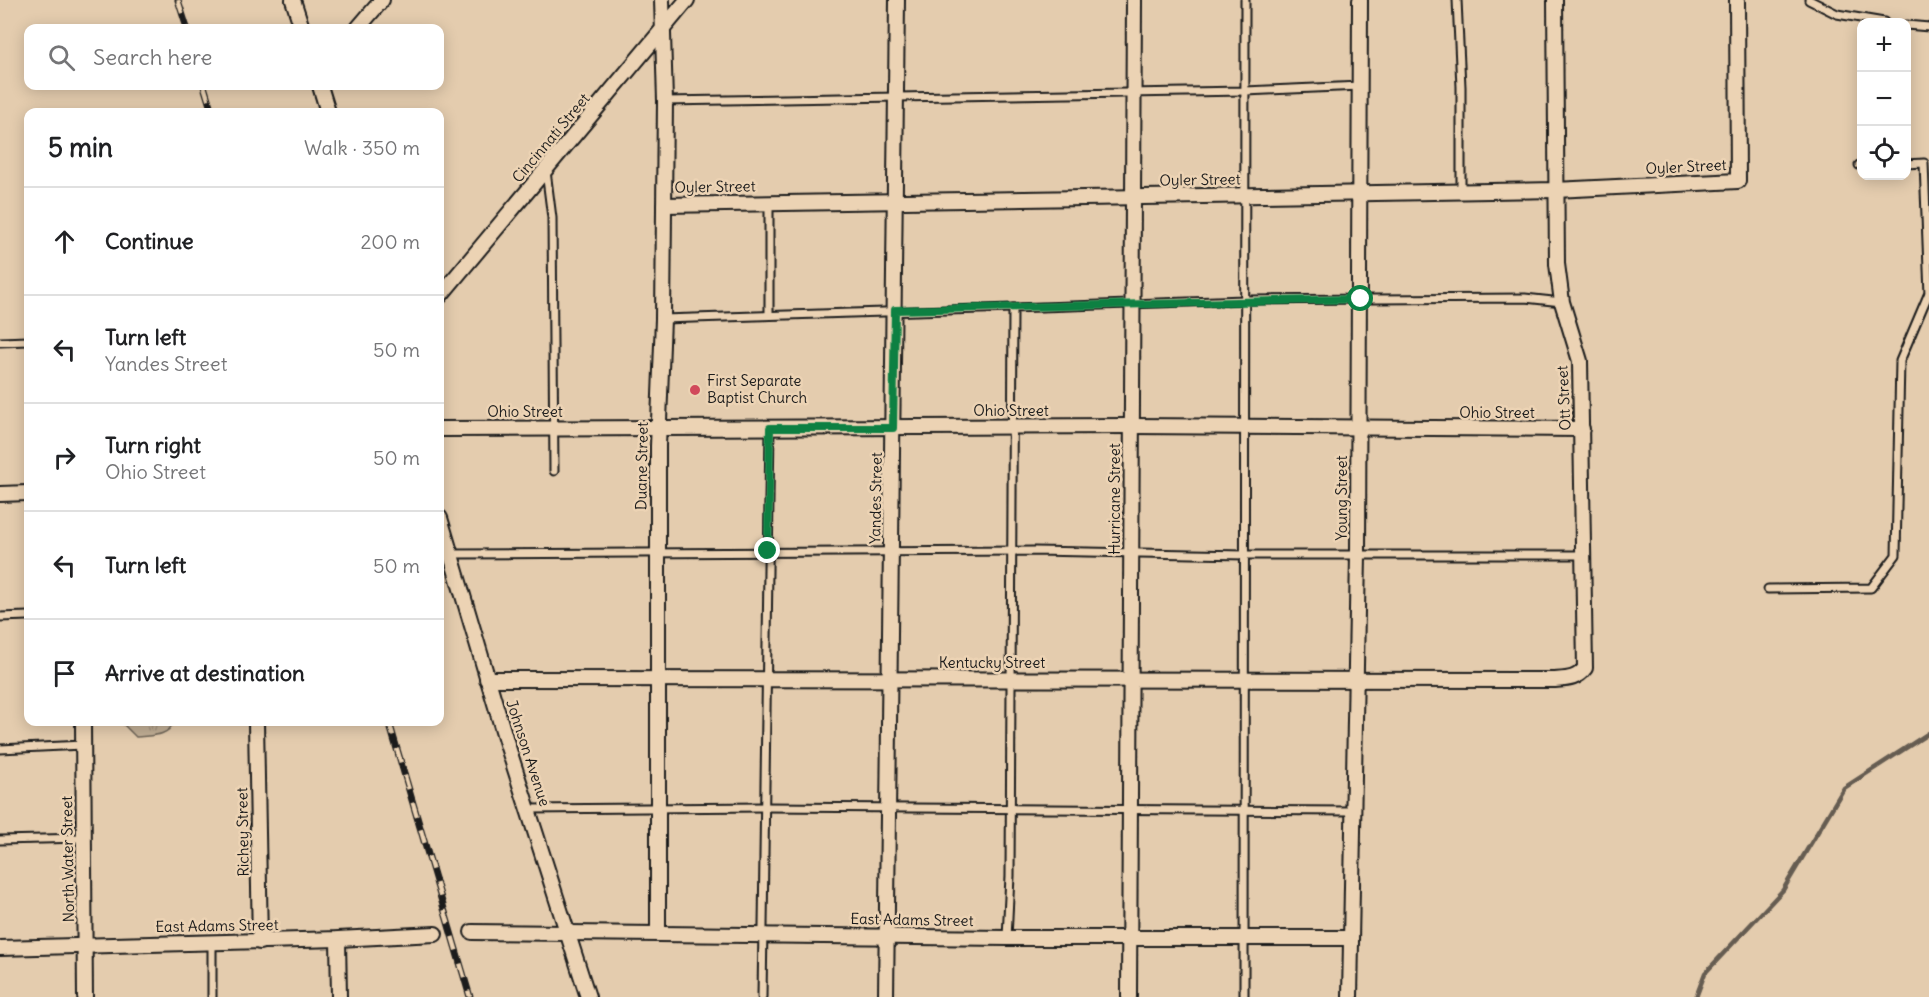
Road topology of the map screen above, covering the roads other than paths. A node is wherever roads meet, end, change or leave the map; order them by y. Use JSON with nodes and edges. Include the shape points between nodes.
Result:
{"nodes":[{"id":1,"x":293,"y":0,"type":"edge"},
{"id":2,"x":382,"y":0,"type":"edge"},
{"id":3,"x":662,"y":0,"type":"edge"},
{"id":4,"x":687,"y":0,"type":"edge"},
{"id":5,"x":897,"y":0,"type":"edge"},
{"id":6,"x":1134,"y":0,"type":"edge"},
{"id":7,"x":1245,"y":0,"type":"edge"},
{"id":8,"x":1360,"y":0,"type":"edge"},
{"id":9,"x":1457,"y":0,"type":"edge"},
{"id":10,"x":1555,"y":0,"type":"edge"},
{"id":11,"x":1737,"y":0,"type":"edge"},
{"id":12,"x":1809,"y":0,"type":"edge"},
{"id":13,"x":1860,"y":18,"type":"edge"},
{"id":14,"x":301,"y":24,"type":"edge"},
{"id":15,"x":361,"y":24,"type":"edge"},
{"id":16,"x":1911,"y":25,"type":"edge"},
{"id":17,"x":1929,"y":27,"type":"edge"},
{"id":18,"x":662,"y":29,"type":"junction"},
{"id":19,"x":1361,"y":86,"type":"junction"},
{"id":20,"x":321,"y":90,"type":"edge"},
{"id":21,"x":1245,"y":91,"type":"junction"},
{"id":22,"x":1136,"y":92,"type":"junction"},
{"id":23,"x":896,"y":95,"type":"junction"},
{"id":24,"x":665,"y":100,"type":"junction"},
{"id":25,"x":327,"y":108,"type":"edge"},
{"id":26,"x":1911,"y":164,"type":"edge"},
{"id":27,"x":546,"y":171,"type":"junction"},
{"id":28,"x":1555,"y":190,"type":"junction"},
{"id":29,"x":1461,"y":191,"type":"junction"},
{"id":30,"x":1360,"y":193,"type":"junction"},
{"id":31,"x":1246,"y":196,"type":"junction"},
{"id":32,"x":1133,"y":198,"type":"junction"},
{"id":33,"x":896,"y":202,"type":"junction"},
{"id":34,"x":769,"y":203,"type":"junction"},
{"id":35,"x":664,"y":205,"type":"junction"},
{"id":36,"x":444,"y":291,"type":"edge"},
{"id":37,"x":1929,"y":295,"type":"edge"},
{"id":38,"x":1361,"y":299,"type":"junction"},
{"id":39,"x":1245,"y":300,"type":"junction"},
{"id":40,"x":1562,"y":302,"type":"junction"},
{"id":41,"x":1134,"y":304,"type":"junction"},
{"id":42,"x":1013,"y":308,"type":"junction"},
{"id":43,"x":895,"y":310,"type":"junction"},
{"id":44,"x":769,"y":314,"type":"junction"},
{"id":45,"x":663,"y":319,"type":"junction"},
{"id":46,"x":24,"y":341,"type":"edge"},
{"id":47,"x":0,"y":342,"type":"edge"},
{"id":48,"x":1132,"y":426,"type":"junction"},
{"id":49,"x":659,"y":428,"type":"junction"},
{"id":50,"x":770,"y":428,"type":"junction"},
{"id":51,"x":893,"y":428,"type":"junction"},
{"id":52,"x":1011,"y":428,"type":"junction"},
{"id":53,"x":1245,"y":428,"type":"junction"},
{"id":54,"x":444,"y":429,"type":"edge"},
{"id":55,"x":553,"y":429,"type":"junction"},
{"id":56,"x":1359,"y":429,"type":"junction"},
{"id":57,"x":1582,"y":429,"type":"junction"},
{"id":58,"x":554,"y":471,"type":"dead end"},
{"id":59,"x":24,"y":493,"type":"edge"},
{"id":60,"x":0,"y":494,"type":"edge"},
{"id":61,"x":444,"y":532,"type":"edge"},
{"id":62,"x":658,"y":551,"type":"junction"},
{"id":63,"x":768,"y":551,"type":"junction"},
{"id":64,"x":1010,"y":551,"type":"junction"},
{"id":65,"x":892,"y":553,"type":"junction"},
{"id":66,"x":1132,"y":553,"type":"junction"},
{"id":67,"x":450,"y":554,"type":"junction"},
{"id":68,"x":1245,"y":555,"type":"junction"},
{"id":69,"x":1358,"y":555,"type":"junction"},
{"id":70,"x":1583,"y":555,"type":"junction"},
{"id":71,"x":1768,"y":589,"type":"dead end"},
{"id":72,"x":24,"y":616,"type":"edge"},
{"id":73,"x":0,"y":617,"type":"edge"},
{"id":74,"x":487,"y":679,"type":"junction"},
{"id":75,"x":657,"y":679,"type":"junction"},
{"id":76,"x":765,"y":679,"type":"junction"},
{"id":77,"x":888,"y":680,"type":"junction"},
{"id":78,"x":1010,"y":680,"type":"junction"},
{"id":79,"x":1496,"y":680,"type":"joint"},
{"id":80,"x":1132,"y":681,"type":"junction"},
{"id":81,"x":1245,"y":681,"type":"junction"},
{"id":82,"x":1355,"y":681,"type":"junction"},
{"id":83,"x":83,"y":726,"type":"edge"},
{"id":84,"x":256,"y":726,"type":"edge"},
{"id":85,"x":83,"y":745,"type":"junction"},
{"id":86,"x":0,"y":749,"type":"edge"},
{"id":87,"x":658,"y":807,"type":"junction"},
{"id":88,"x":765,"y":807,"type":"junction"},
{"id":89,"x":528,"y":809,"type":"junction"},
{"id":90,"x":888,"y":810,"type":"junction"},
{"id":91,"x":1131,"y":810,"type":"junction"},
{"id":92,"x":1009,"y":811,"type":"junction"},
{"id":93,"x":1352,"y":811,"type":"junction"},
{"id":94,"x":1245,"y":812,"type":"junction"},
{"id":95,"x":84,"y":838,"type":"junction"},
{"id":96,"x":0,"y":840,"type":"edge"},
{"id":97,"x":472,"y":932,"type":"dead end"},
{"id":98,"x":568,"y":933,"type":"junction"},
{"id":99,"x":658,"y":933,"type":"junction"},
{"id":100,"x":435,"y":934,"type":"dead end"},
{"id":101,"x":762,"y":934,"type":"junction"},
{"id":102,"x":887,"y":936,"type":"junction"},
{"id":103,"x":1243,"y":937,"type":"junction"},
{"id":104,"x":1007,"y":938,"type":"junction"},
{"id":105,"x":1129,"y":938,"type":"junction"},
{"id":106,"x":1351,"y":938,"type":"junction"},
{"id":107,"x":338,"y":939,"type":"junction"},
{"id":108,"x":260,"y":942,"type":"junction"},
{"id":109,"x":212,"y":943,"type":"junction"},
{"id":110,"x":85,"y":946,"type":"junction"},
{"id":111,"x":0,"y":948,"type":"edge"},
{"id":112,"x":85,"y":997,"type":"edge"},
{"id":113,"x":212,"y":997,"type":"edge"},
{"id":114,"x":339,"y":997,"type":"edge"},
{"id":115,"x":588,"y":997,"type":"edge"},
{"id":116,"x":762,"y":997,"type":"edge"},
{"id":117,"x":886,"y":997,"type":"edge"},
{"id":118,"x":1129,"y":997,"type":"edge"},
{"id":119,"x":1244,"y":997,"type":"edge"},
{"id":120,"x":1350,"y":997,"type":"edge"}],
"edges":[{"from":1,"to":14,"type":"street"},
{"from":2,"to":15,"type":"street"},
{"from":3,"to":18,"type":"street","name":"Duane Street"},
{"from":4,"to":18,"type":"street","name":"Cincinnati Street"},
{"from":5,"to":23,"type":"street","name":"Yandes Street"},
{"from":6,"to":22,"type":"street","name":"Hurricane Street"},
{"from":7,"to":21,"type":"lane"},
{"from":8,"to":19,"type":"street","name":"Young Street"},
{"from":9,"to":29,"type":"lane"},
{"from":10,"to":28,"type":"street","name":"Ott Street"},
{"from":11,"to":28,"type":"street","name":"Oyler Street","via":[[1738,182]]},
{"from":12,"to":13,"type":"lane","via":[[1837,14]]},
{"from":16,"to":17,"type":"lane"},
{"from":18,"to":24,"type":"street","name":"Duane Street"},
{"from":18,"to":27,"type":"street","name":"Cincinnati Street"},
{"from":19,"to":21,"type":"lane"},
{"from":19,"to":30,"type":"street","name":"Young Street"},
{"from":20,"to":25,"type":"street"},
{"from":21,"to":22,"type":"lane"},
{"from":21,"to":31,"type":"lane"},
{"from":22,"to":23,"type":"lane"},
{"from":22,"to":32,"type":"street","name":"Hurricane Street"},
{"from":23,"to":24,"type":"lane"},
{"from":23,"to":33,"type":"street","name":"Yandes Street"},
{"from":24,"to":35,"type":"street","name":"Duane Street"},
{"from":26,"to":37,"type":"lane","via":[[1924,164]]},
{"from":27,"to":36,"type":"street","name":"Cincinnati Street"},
{"from":27,"to":55,"type":"lane","via":[[552,218]]},
{"from":28,"to":29,"type":"street","name":"Oyler Street"},
{"from":28,"to":40,"type":"street","name":"Ott Street"},
{"from":29,"to":30,"type":"street","name":"Oyler Street"},
{"from":30,"to":31,"type":"street","name":"Oyler Street"},
{"from":30,"to":38,"type":"street","name":"Young Street"},
{"from":31,"to":32,"type":"street","name":"Oyler Street"},
{"from":31,"to":39,"type":"lane"},
{"from":32,"to":33,"type":"street","name":"Oyler Street"},
{"from":32,"to":41,"type":"street","name":"Hurricane Street"},
{"from":33,"to":34,"type":"street","name":"Oyler Street"},
{"from":33,"to":43,"type":"street","name":"Yandes Street"},
{"from":34,"to":35,"type":"street","name":"Oyler Street"},
{"from":34,"to":44,"type":"lane"},
{"from":35,"to":45,"type":"street","name":"Duane Street"},
{"from":37,"to":71,"type":"lane","via":[[1900,362],[1896,555],[1871,588]]},
{"from":38,"to":39,"type":"lane"},
{"from":38,"to":40,"type":"lane","via":[[1525,298]]},
{"from":38,"to":56,"type":"street","name":"Young Street"},
{"from":39,"to":41,"type":"lane"},
{"from":39,"to":53,"type":"lane"},
{"from":40,"to":57,"type":"street","name":"Ott Street","via":[[1580,362]]},
{"from":41,"to":42,"type":"lane"},
{"from":41,"to":48,"type":"street","name":"Hurricane Street"},
{"from":42,"to":43,"type":"lane"},
{"from":42,"to":52,"type":"lane"},
{"from":43,"to":44,"type":"lane"},
{"from":43,"to":51,"type":"street","name":"Yandes Street"},
{"from":44,"to":45,"type":"lane"},
{"from":45,"to":49,"type":"street","name":"Duane Street"},
{"from":46,"to":47,"type":"lane"},
{"from":48,"to":52,"type":"street","name":"Ohio Street"},
{"from":48,"to":53,"type":"street","name":"Ohio Street"},
{"from":48,"to":66,"type":"street","name":"Hurricane Street"},
{"from":49,"to":50,"type":"street","name":"Ohio Street"},
{"from":49,"to":55,"type":"street","name":"Ohio Street"},
{"from":49,"to":62,"type":"street","name":"Duane Street"},
{"from":50,"to":51,"type":"street","name":"Ohio Street"},
{"from":50,"to":63,"type":"lane"},
{"from":51,"to":52,"type":"street","name":"Ohio Street"},
{"from":51,"to":65,"type":"street","name":"Yandes Street"},
{"from":52,"to":64,"type":"lane"},
{"from":53,"to":56,"type":"street","name":"Ohio Street"},
{"from":53,"to":68,"type":"lane"},
{"from":54,"to":55,"type":"street","name":"Ohio Street"},
{"from":55,"to":58,"type":"lane"},
{"from":56,"to":57,"type":"street","name":"Ohio Street"},
{"from":56,"to":69,"type":"street","name":"Young Street"},
{"from":57,"to":70,"type":"street","name":"Ott Street"},
{"from":59,"to":60,"type":"street"},
{"from":61,"to":67,"type":"street","name":"Johnson Avenue"},
{"from":62,"to":63,"type":"lane"},
{"from":62,"to":67,"type":"lane"},
{"from":62,"to":75,"type":"street","name":"Duane Street"},
{"from":63,"to":65,"type":"lane"},
{"from":63,"to":76,"type":"lane"},
{"from":64,"to":65,"type":"lane"},
{"from":64,"to":66,"type":"lane"},
{"from":64,"to":78,"type":"lane"},
{"from":65,"to":77,"type":"street","name":"Yandes Street"},
{"from":66,"to":68,"type":"lane"},
{"from":66,"to":80,"type":"street","name":"Hurricane Street"},
{"from":67,"to":74,"type":"street","name":"Johnson Avenue"},
{"from":68,"to":69,"type":"lane"},
{"from":68,"to":81,"type":"lane"},
{"from":69,"to":70,"type":"lane"},
{"from":69,"to":82,"type":"street","name":"Young Street"},
{"from":70,"to":79,"type":"street","name":"Ott Street","via":[[1585,668],[1573,678]]},
{"from":72,"to":73,"type":"lane"},
{"from":74,"to":75,"type":"street","name":"Kentucky Street"},
{"from":74,"to":89,"type":"street","name":"Johnson Avenue"},
{"from":75,"to":76,"type":"street","name":"Kentucky Street"},
{"from":75,"to":87,"type":"street","name":"Duane Street"},
{"from":76,"to":77,"type":"street","name":"Kentucky Street"},
{"from":76,"to":88,"type":"lane"},
{"from":77,"to":78,"type":"street","name":"Kentucky Street"},
{"from":77,"to":90,"type":"street","name":"Yandes Street"},
{"from":78,"to":80,"type":"street","name":"Kentucky Street"},
{"from":78,"to":92,"type":"lane"},
{"from":79,"to":82,"type":"street","name":"Kentucky Street"},
{"from":80,"to":81,"type":"street","name":"Kentucky Street"},
{"from":80,"to":91,"type":"street","name":"Hurricane Street"},
{"from":81,"to":82,"type":"street","name":"Kentucky Street"},
{"from":81,"to":94,"type":"lane"},
{"from":82,"to":93,"type":"street","name":"Young Street"},
{"from":83,"to":85,"type":"street","name":"North Water Street"},
{"from":84,"to":108,"type":"street","name":"Richey Street"},
{"from":85,"to":86,"type":"lane"},
{"from":85,"to":95,"type":"street","name":"North Water Street"},
{"from":87,"to":88,"type":"lane"},
{"from":87,"to":89,"type":"lane"},
{"from":87,"to":99,"type":"street","name":"Duane Street"},
{"from":88,"to":90,"type":"lane"},
{"from":88,"to":101,"type":"lane"},
{"from":89,"to":98,"type":"street","name":"Johnson Avenue"},
{"from":90,"to":92,"type":"lane"},
{"from":90,"to":102,"type":"street","name":"Yandes Street"},
{"from":91,"to":92,"type":"lane"},
{"from":91,"to":94,"type":"lane"},
{"from":91,"to":105,"type":"street","name":"Hurricane Street"},
{"from":92,"to":104,"type":"lane"},
{"from":93,"to":94,"type":"lane"},
{"from":93,"to":106,"type":"street","name":"Young Street"},
{"from":94,"to":103,"type":"lane"},
{"from":95,"to":96,"type":"lane"},
{"from":95,"to":110,"type":"street","name":"North Water Street"},
{"from":97,"to":98,"type":"street","name":"East Adams Street"},
{"from":98,"to":99,"type":"street","name":"East Adams Street"},
{"from":98,"to":115,"type":"street","name":"Johnson Avenue"},
{"from":99,"to":101,"type":"street","name":"East Adams Street"},
{"from":100,"to":107,"type":"street","name":"East Adams Street"},
{"from":101,"to":102,"type":"street","name":"East Adams Street"},
{"from":101,"to":116,"type":"lane"},
{"from":102,"to":104,"type":"street","name":"East Adams Street"},
{"from":102,"to":117,"type":"street","name":"Yandes Street"},
{"from":103,"to":105,"type":"street","name":"East Adams Street"},
{"from":103,"to":106,"type":"street","name":"East Adams Street"},
{"from":103,"to":119,"type":"lane"},
{"from":104,"to":105,"type":"street","name":"East Adams Street"},
{"from":105,"to":118,"type":"street","name":"Hurricane Street"},
{"from":106,"to":120,"type":"street","name":"Young Street"},
{"from":107,"to":108,"type":"street","name":"East Adams Street"},
{"from":107,"to":114,"type":"street"},
{"from":108,"to":109,"type":"street","name":"East Adams Street"},
{"from":109,"to":110,"type":"street","name":"East Adams Street"},
{"from":109,"to":113,"type":"lane"},
{"from":110,"to":111,"type":"street","name":"East Adams Street"},
{"from":110,"to":112,"type":"street","name":"North Water Street"}]}
